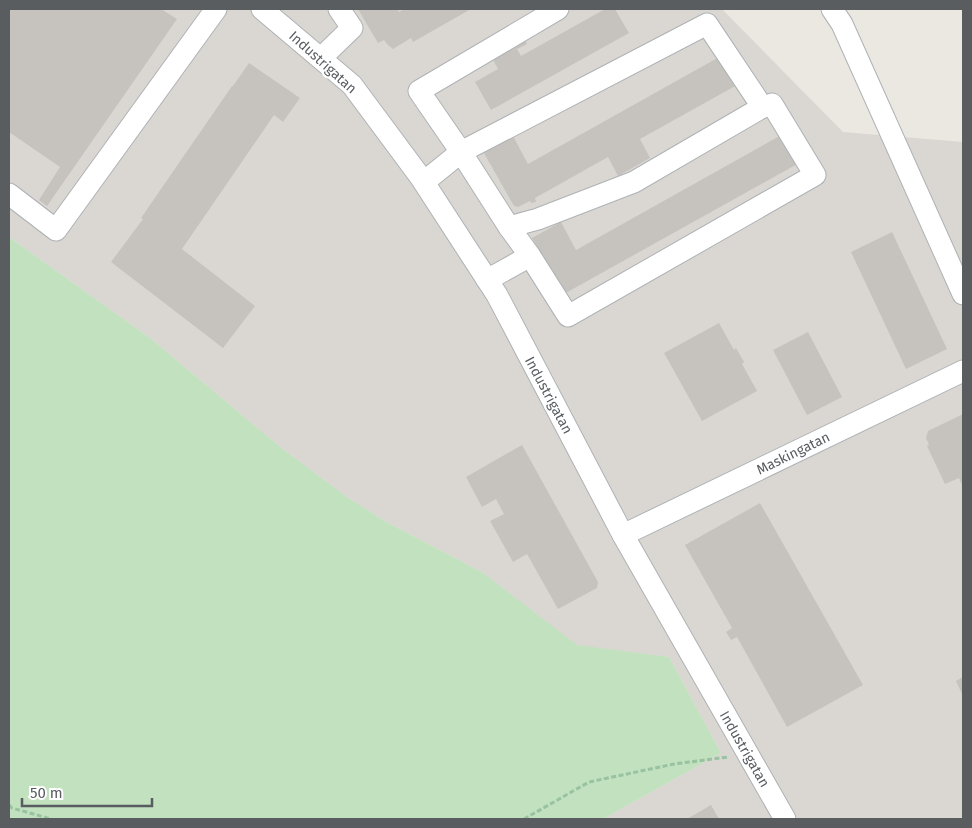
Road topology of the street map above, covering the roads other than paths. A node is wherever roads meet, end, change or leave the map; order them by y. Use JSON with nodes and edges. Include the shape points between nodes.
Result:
{"nodes":[{"id":1,"x":262,"y":9,"type":"edge"},
{"id":2,"x":339,"y":9,"type":"edge"},
{"id":3,"x":558,"y":9,"type":"edge"},
{"id":4,"x":832,"y":9,"type":"edge"},
{"id":5,"x":208,"y":12,"type":"edge"},
{"id":6,"x":321,"y":58,"type":"junction"},
{"id":7,"x":761,"y":108,"type":"junction"},
{"id":8,"x":461,"y":152,"type":"junction"},
{"id":9,"x":424,"y":182,"type":"junction"},
{"id":10,"x":9,"y":194,"type":"edge"},
{"id":11,"x":509,"y":227,"type":"junction"},
{"id":12,"x":530,"y":256,"type":"junction"},
{"id":13,"x":487,"y":280,"type":"junction"},
{"id":14,"x":963,"y":294,"type":"edge"},
{"id":15,"x":963,"y":371,"type":"edge"},
{"id":16,"x":623,"y":535,"type":"junction"},
{"id":17,"x":785,"y":819,"type":"edge"}],
"edges":[{"from":1,"to":6,"type":"street","name":"Industrigatan"},
{"from":2,"to":6,"type":"street","via":[[352,28]]},
{"from":3,"to":8,"type":"street","via":[[419,91]]},
{"from":4,"to":14,"type":"street","via":[[842,24]]},
{"from":5,"to":10,"type":"street","via":[[56,230]]},
{"from":6,"to":9,"type":"street","name":"Industrigatan","via":[[352,84]]},
{"from":7,"to":8,"type":"street","via":[[707,24]]},
{"from":7,"to":11,"type":"street","via":[[634,182]]},
{"from":7,"to":12,"type":"street","via":[[772,104],[816,175],[568,316]]},
{"from":8,"to":9,"type":"street"},
{"from":8,"to":11,"type":"street"},
{"from":9,"to":13,"type":"street","name":"Industrigatan"},
{"from":11,"to":12,"type":"street"},
{"from":12,"to":13,"type":"street"},
{"from":13,"to":16,"type":"street","name":"Industrigatan"},
{"from":15,"to":16,"type":"street","name":"Maskingatan"},
{"from":16,"to":17,"type":"street","name":"Industrigatan"}]}
